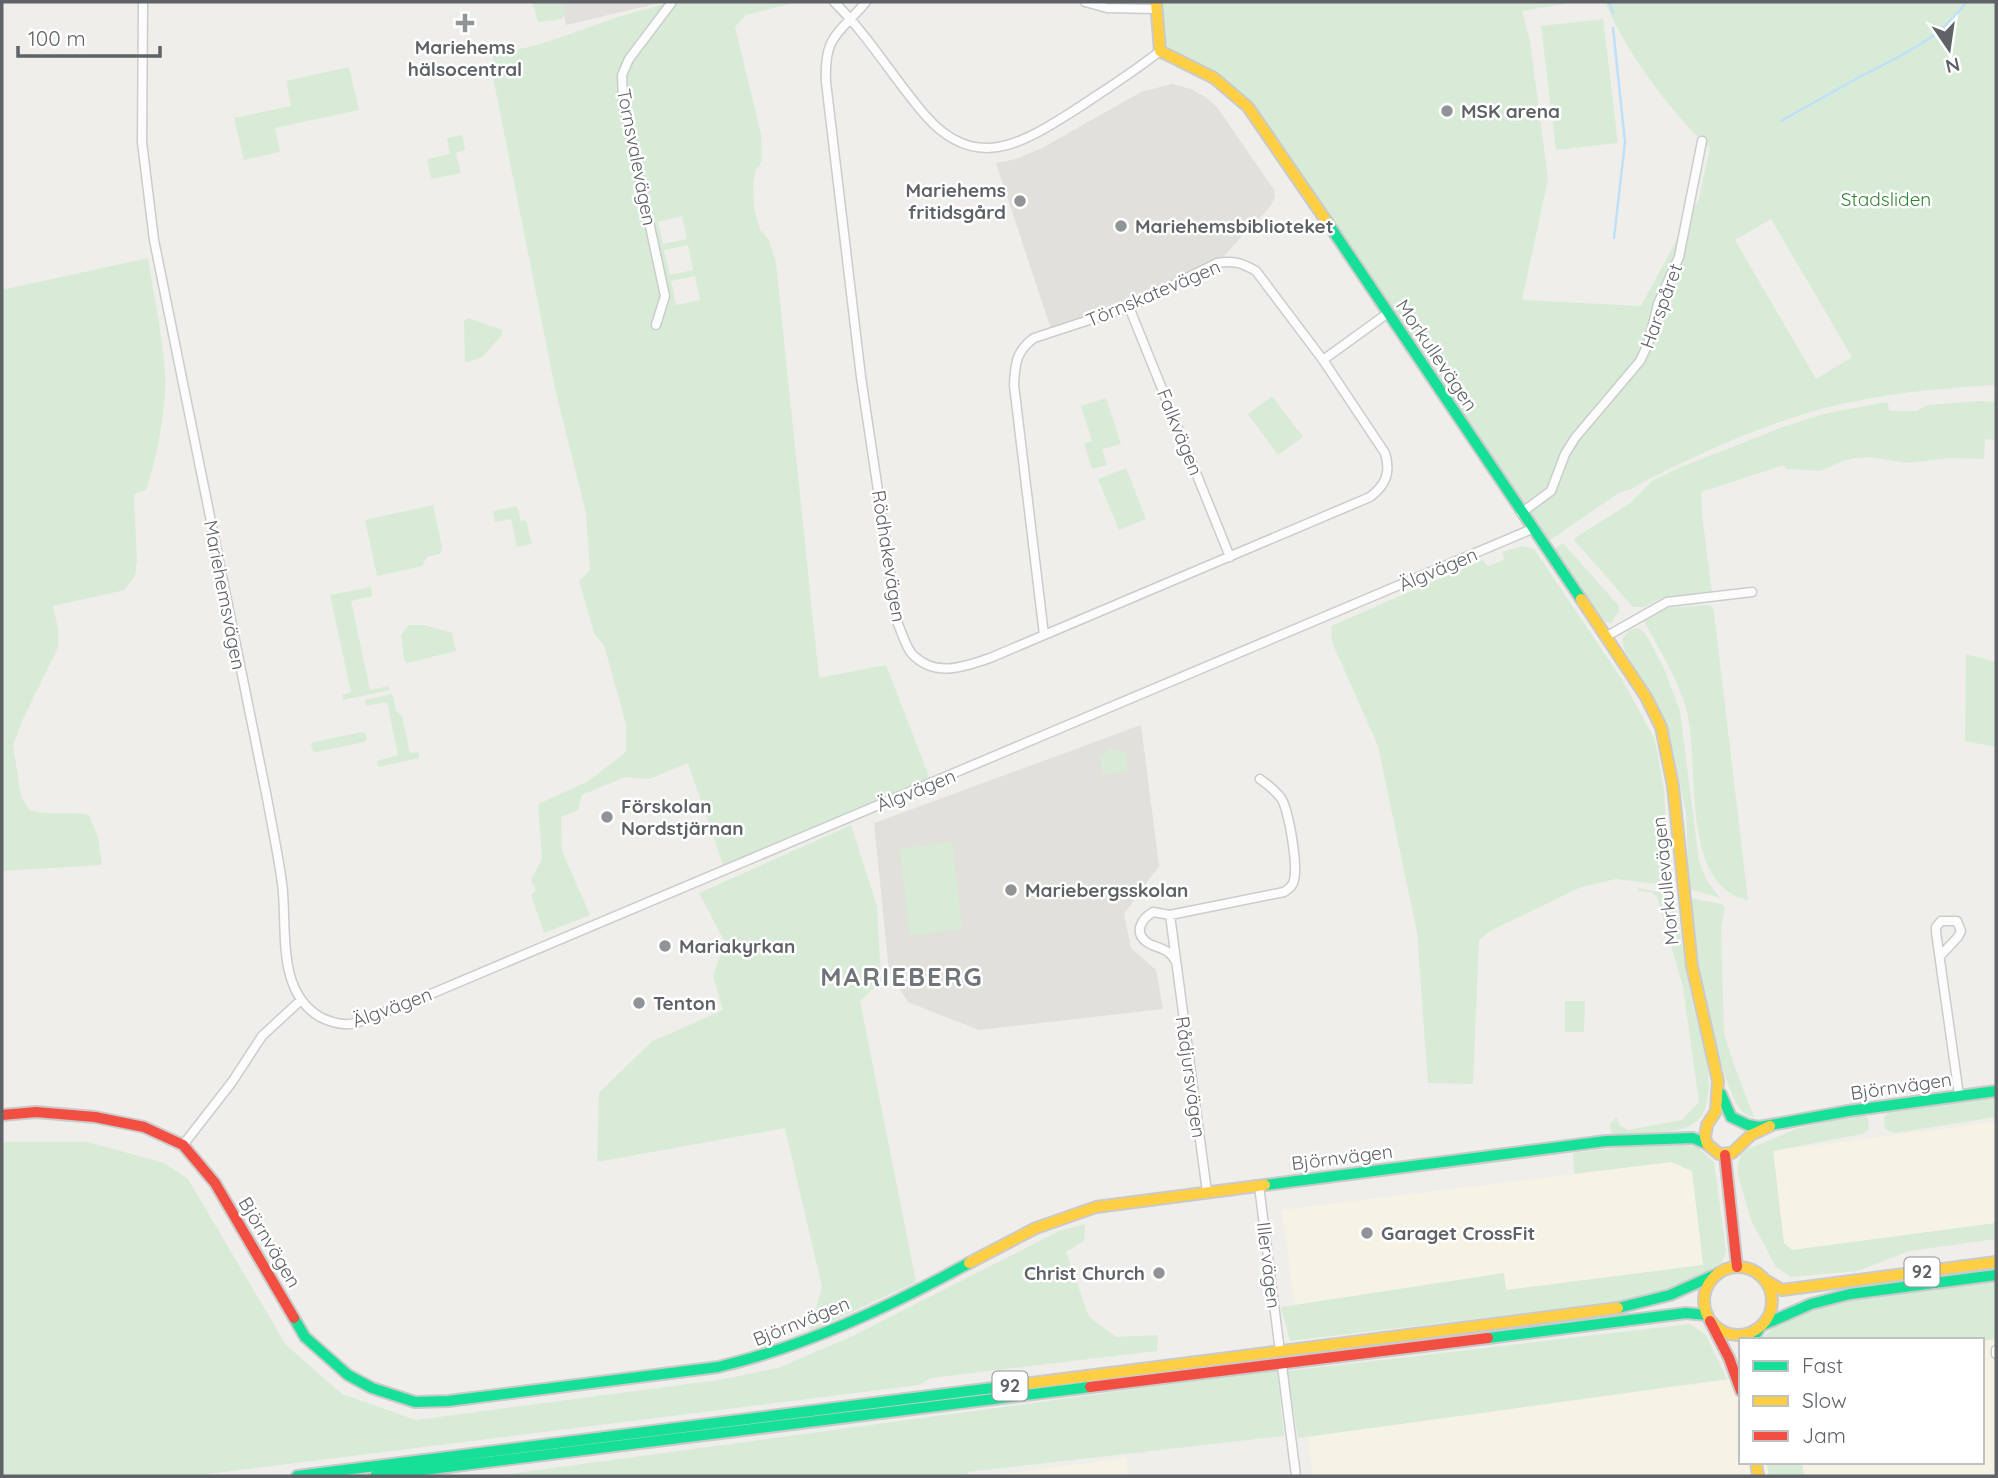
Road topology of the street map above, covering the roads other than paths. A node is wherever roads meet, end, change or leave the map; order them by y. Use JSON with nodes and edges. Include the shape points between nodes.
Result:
{"nodes":[{"id":1,"x":143,"y":2,"type":"edge"},
{"id":2,"x":672,"y":2,"type":"edge"},
{"id":3,"x":835,"y":2,"type":"edge"},
{"id":4,"x":866,"y":2,"type":"edge"},
{"id":5,"x":1085,"y":2,"type":"edge"},
{"id":6,"x":1099,"y":4,"type":"edge"},
{"id":7,"x":1156,"y":6,"type":"edge"},
{"id":8,"x":851,"y":18,"type":"junction"},
{"id":9,"x":1160,"y":51,"type":"junction"},
{"id":10,"x":1702,"y":141,"type":"dead end"},
{"id":11,"x":1129,"y":307,"type":"junction"},
{"id":12,"x":1388,"y":313,"type":"junction"},
{"id":13,"x":656,"y":325,"type":"dead end"},
{"id":14,"x":1324,"y":359,"type":"junction"},
{"id":15,"x":1521,"y":513,"type":"junction"},
{"id":16,"x":1532,"y":529,"type":"junction"},
{"id":17,"x":1230,"y":556,"type":"junction"},
{"id":18,"x":1752,"y":592,"type":"dead end"},
{"id":19,"x":1044,"y":635,"type":"junction"},
{"id":20,"x":1607,"y":636,"type":"junction"},
{"id":21,"x":1260,"y":779,"type":"dead end"},
{"id":22,"x":1170,"y":915,"type":"junction"},
{"id":23,"x":1940,"y":956,"type":"dead end"},
{"id":24,"x":1176,"y":962,"type":"junction"},
{"id":25,"x":301,"y":1000,"type":"junction"},
{"id":26,"x":1718,"y":1081,"type":"junction"},
{"id":27,"x":1996,"y":1091,"type":"edge"},
{"id":28,"x":1959,"y":1095,"type":"junction"},
{"id":29,"x":2,"y":1115,"type":"edge"},
{"id":30,"x":1734,"y":1119,"type":"junction"},
{"id":31,"x":1708,"y":1124,"type":"junction"},
{"id":32,"x":1770,"y":1126,"type":"junction"},
{"id":33,"x":1678,"y":1138,"type":"junction"},
{"id":34,"x":1742,"y":1142,"type":"junction"},
{"id":35,"x":1707,"y":1143,"type":"junction"},
{"id":36,"x":183,"y":1145,"type":"junction"},
{"id":37,"x":1725,"y":1155,"type":"junction"},
{"id":38,"x":1259,"y":1186,"type":"junction"},
{"id":39,"x":1207,"y":1192,"type":"junction"},
{"id":40,"x":1996,"y":1262,"type":"edge"},
{"id":41,"x":1737,"y":1267,"type":"junction"},
{"id":42,"x":1717,"y":1274,"type":"junction"},
{"id":43,"x":1996,"y":1275,"type":"edge"},
{"id":44,"x":1765,"y":1280,"type":"junction"},
{"id":45,"x":1708,"y":1318,"type":"junction"},
{"id":46,"x":1761,"y":1327,"type":"junction"},
{"id":47,"x":1753,"y":1338,"type":"edge"},
{"id":48,"x":1279,"y":1344,"type":"dead end"},
{"id":49,"x":1282,"y":1366,"type":"dead end"},
{"id":50,"x":1739,"y":1385,"type":"edge"},
{"id":51,"x":297,"y":1476,"type":"edge"},
{"id":52,"x":375,"y":1476,"type":"edge"},
{"id":53,"x":1296,"y":1476,"type":"edge"}],
"edges":[{"from":1,"to":25,"type":"street","name":"Mariehemsvägen","via":[[142,142],[154,240],[267,798],[290,968]]},
{"from":2,"to":13,"type":"street","name":"Tornsvalevägen","via":[[629,58],[622,75],[623,101],[665,296]]},
{"from":3,"to":8,"type":"street"},
{"from":4,"to":8,"type":"street","name":"Rödhakevägen"},
{"from":5,"to":6,"type":"street"},
{"from":6,"to":7,"type":"street"},
{"from":7,"to":9,"type":"main road"},
{"from":8,"to":9,"type":"street","via":[[940,130],[983,148],[1015,145],[1034,136]]},
{"from":8,"to":19,"type":"street","name":"Rödhakevägen","via":[[829,44],[826,82],[861,377],[898,624],[912,654],[936,668],[959,669]]},
{"from":9,"to":12,"type":"main road","name":"Morkullevägen","via":[[1203,69],[1247,104]]},
{"from":10,"to":15,"type":"street","name":"Harspåret","via":[[1679,257],[1640,361],[1564,454],[1551,491]]},
{"from":11,"to":14,"type":"street","name":"Törnskatevägen","via":[[1217,263],[1242,263],[1256,271]]},
{"from":11,"to":17,"type":"street","name":"Falkvägen"},
{"from":11,"to":19,"type":"street","name":"Törnskatevägen","via":[[1034,338],[1015,364],[1020,447]]},
{"from":12,"to":14,"type":"street"},
{"from":12,"to":15,"type":"main road","name":"Morkullevägen"},
{"from":14,"to":17,"type":"street","name":"Rödhakevägen","via":[[1385,453],[1387,477],[1370,497]]},
{"from":15,"to":16,"type":"main road","name":"Morkullevägen"},
{"from":16,"to":20,"type":"main road","name":"Morkullevägen"},
{"from":16,"to":25,"type":"street","name":"Älgvägen","via":[[360,1022],[332,1022]]},
{"from":17,"to":19,"type":"street","name":"Rödhakevägen"},
{"from":18,"to":20,"type":"street","via":[[1667,602]]},
{"from":20,"to":26,"type":"main road","name":"Morkullevägen","via":[[1661,727],[1673,786],[1692,966]]},
{"from":21,"to":22,"type":"street","via":[[1282,800],[1294,883],[1290,889]]},
{"from":22,"to":24,"type":"street","name":"Rådjursvägen"},
{"from":22,"to":24,"type":"street","via":[[1153,912],[1143,918],[1140,928],[1148,943],[1169,953]]},
{"from":23,"to":28,"type":"street"},
{"from":24,"to":39,"type":"street","name":"Rådjursvägen"},
{"from":25,"to":36,"type":"street","via":[[262,1036]]},
{"from":26,"to":30,"type":"main road"},
{"from":26,"to":31,"type":"main road","name":"Morkullevägen","via":[[1716,1111]]},
{"from":27,"to":28,"type":"main road","name":"Björnvägen"},
{"from":28,"to":32,"type":"main road","name":"Björnvägen"},
{"from":29,"to":36,"type":"main road","name":"Björnvägen","via":[[36,1112],[95,1117],[144,1127]]},
{"from":30,"to":31,"type":"main road","name":"Björnvägen","via":[[1723,1116]]},
{"from":30,"to":32,"type":"main road","name":"Björnvägen"},
{"from":30,"to":34,"type":"main road","via":[[1744,1133]]},
{"from":31,"to":33,"type":"main road","name":"Björnvägen"},
{"from":31,"to":35,"type":"main road"},
{"from":32,"to":34,"type":"main road","name":"Björnvägen"},
{"from":33,"to":35,"type":"main road","name":"Björnvägen"},
{"from":33,"to":38,"type":"main road","name":"Björnvägen","via":[[1562,1146]]},
{"from":34,"to":37,"type":"main road","name":"Björnvägen"},
{"from":35,"to":37,"type":"main road","name":"Björnvägen"},
{"from":36,"to":39,"type":"main road","name":"Björnvägen","via":[[215,1183],[305,1337],[348,1375],[415,1402],[747,1361],[805,1341],[1073,1213]]},
{"from":37,"to":41,"type":"main road"},
{"from":38,"to":39,"type":"main road","name":"Björnvägen"},
{"from":38,"to":48,"type":"street","name":"Illervägen"},
{"from":40,"to":44,"type":"main road","number":"92","via":[[1782,1290]]},
{"from":41,"to":42,"type":"main road"},
{"from":41,"to":44,"type":"main road","via":[[1755,1271]]},
{"from":42,"to":45,"type":"main road","via":[[1706,1290]]},
{"from":42,"to":51,"type":"main road","number":"92","via":[[1642,1305]]},
{"from":43,"to":46,"type":"main road","number":"92","via":[[1850,1294],[1811,1304]]},
{"from":44,"to":46,"type":"main road","via":[[1773,1303]]},
{"from":45,"to":46,"type":"main road","via":[[1732,1335]]},
{"from":45,"to":50,"type":"main road"},
{"from":45,"to":52,"type":"main road","number":"92","via":[[1686,1313]]},
{"from":46,"to":47,"type":"main road"},
{"from":49,"to":53,"type":"street"}]}
